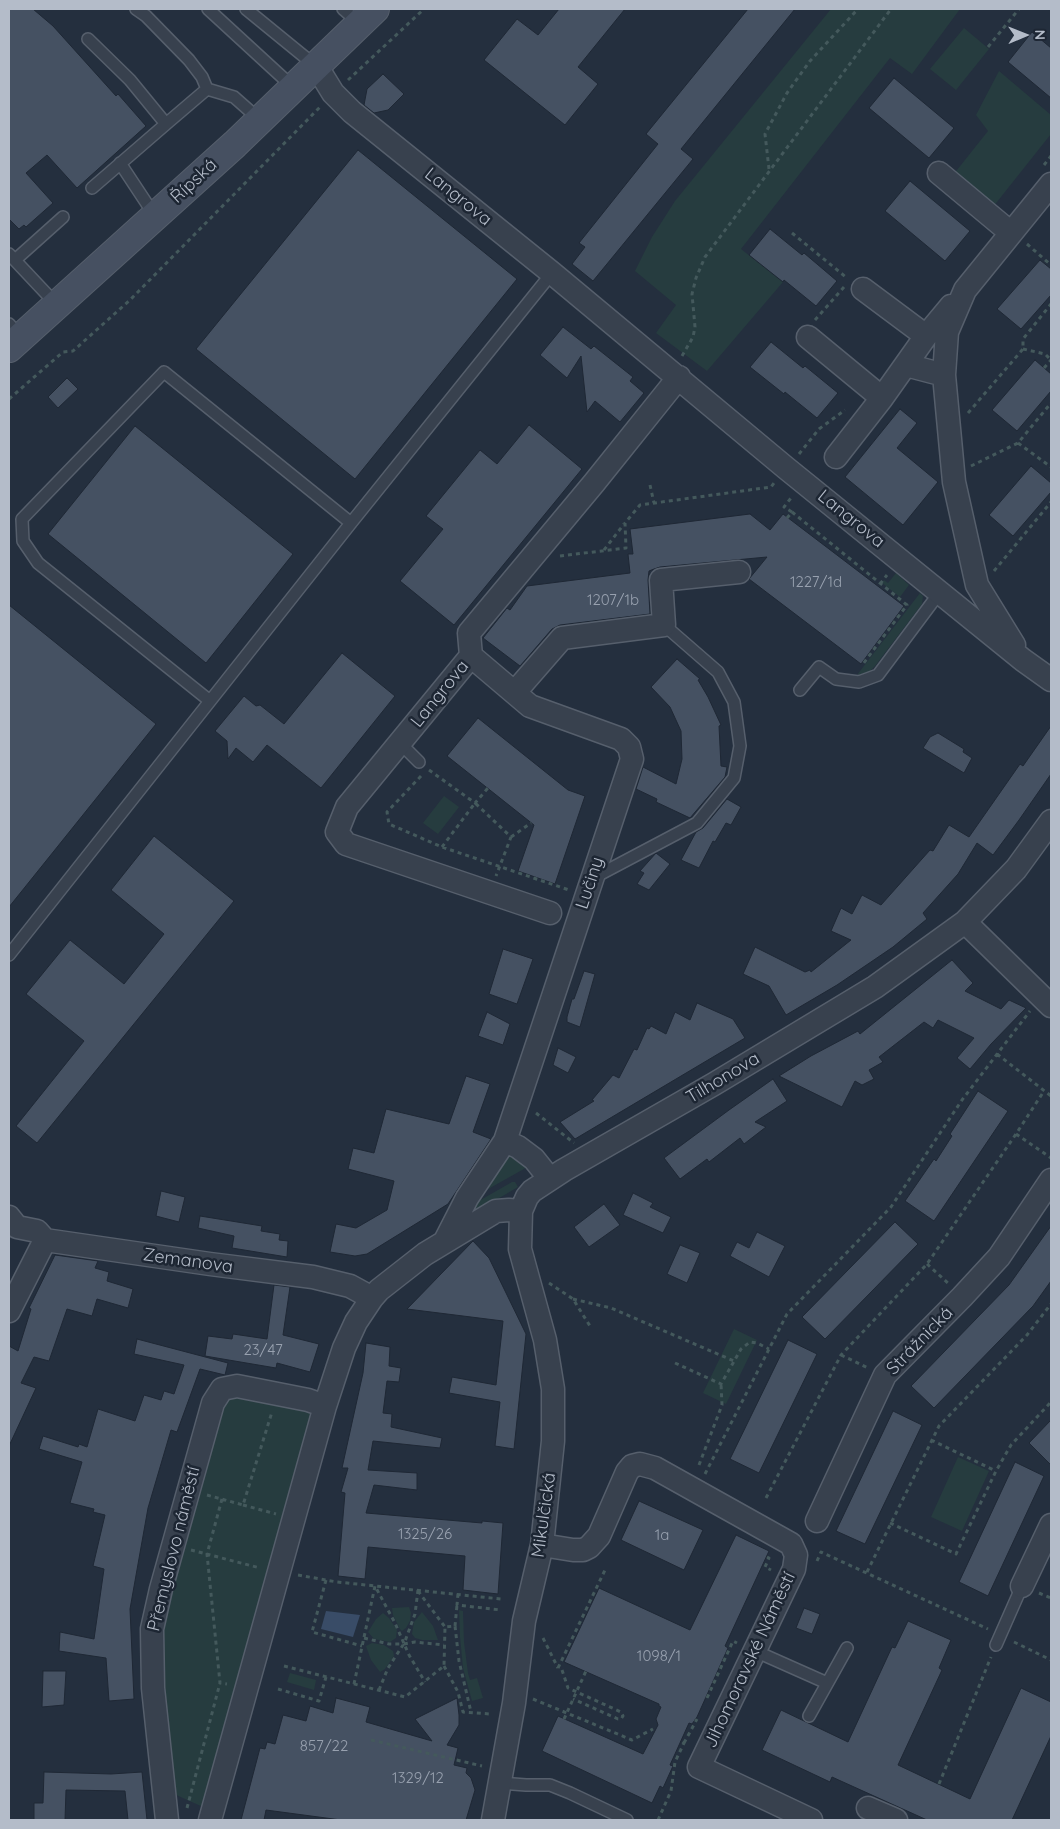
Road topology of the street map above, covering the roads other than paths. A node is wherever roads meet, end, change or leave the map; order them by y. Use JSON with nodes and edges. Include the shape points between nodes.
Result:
{"nodes":[{"id":1,"x":136,"y":9,"type":"edge"},
{"id":2,"x":208,"y":9,"type":"edge"},
{"id":3,"x":246,"y":9,"type":"edge"},
{"id":4,"x":359,"y":14,"type":"edge"},
{"id":5,"x":88,"y":39,"type":"dead end"},
{"id":6,"x":317,"y":67,"type":"junction"},
{"id":7,"x":294,"y":88,"type":"junction"},
{"id":8,"x":207,"y":89,"type":"junction"},
{"id":9,"x":260,"y":120,"type":"junction"},
{"id":10,"x":166,"y":124,"type":"junction"},
{"id":11,"x":120,"y":163,"type":"junction"},
{"id":12,"x":939,"y":173,"type":"dead end"},
{"id":13,"x":1051,"y":184,"type":"edge"},
{"id":14,"x":92,"y":188,"type":"dead end"},
{"id":15,"x":156,"y":216,"type":"junction"},
{"id":16,"x":63,"y":217,"type":"dead end"},
{"id":17,"x":1019,"y":238,"type":"junction"},
{"id":18,"x":12,"y":257,"type":"edge"},
{"id":19,"x":552,"y":273,"type":"junction"},
{"id":20,"x":864,"y":289,"type":"dead end"},
{"id":21,"x":964,"y":290,"type":"junction"},
{"id":22,"x":57,"y":305,"type":"junction"},
{"id":23,"x":809,"y":332,"type":"road end"},
{"id":24,"x":13,"y":336,"type":"edge"},
{"id":25,"x":926,"y":336,"type":"junction"},
{"id":26,"x":906,"y":365,"type":"junction"},
{"id":27,"x":680,"y":368,"type":"junction"},
{"id":28,"x":944,"y":375,"type":"junction"},
{"id":29,"x":882,"y":398,"type":"junction"},
{"id":30,"x":836,"y":457,"type":"dead end"},
{"id":31,"x":351,"y":523,"type":"junction"},
{"id":32,"x":739,"y":572,"type":"dead end"},
{"id":33,"x":940,"y":592,"type":"junction"},
{"id":34,"x":664,"y":625,"type":"junction"},
{"id":35,"x":471,"y":656,"type":"junction"},
{"id":36,"x":1023,"y":660,"type":"junction"},
{"id":37,"x":1051,"y":680,"type":"edge"},
{"id":38,"x":800,"y":690,"type":"dead end"},
{"id":39,"x":515,"y":692,"type":"junction"},
{"id":40,"x":210,"y":701,"type":"junction"},
{"id":41,"x":400,"y":743,"type":"junction"},
{"id":42,"x":419,"y":762,"type":"dead end"},
{"id":43,"x":1051,"y":821,"type":"edge"},
{"id":44,"x":589,"y":887,"type":"junction"},
{"id":45,"x":550,"y":913,"type":"dead end"},
{"id":46,"x":965,"y":922,"type":"junction"},
{"id":47,"x":9,"y":955,"type":"edge"},
{"id":48,"x":1046,"y":1001,"type":"edge"},
{"id":49,"x":505,"y":1141,"type":"junction"},
{"id":50,"x":550,"y":1179,"type":"junction"},
{"id":51,"x":1051,"y":1180,"type":"edge"},
{"id":52,"x":521,"y":1211,"type":"junction"},
{"id":53,"x":12,"y":1227,"type":"edge"},
{"id":54,"x":45,"y":1240,"type":"junction"},
{"id":55,"x":445,"y":1241,"type":"junction"},
{"id":56,"x":372,"y":1298,"type":"junction"},
{"id":57,"x":9,"y":1311,"type":"edge"},
{"id":58,"x":325,"y":1406,"type":"junction"},
{"id":59,"x":817,"y":1521,"type":"dead end"},
{"id":60,"x":1051,"y":1525,"type":"edge"},
{"id":61,"x":542,"y":1544,"type":"junction"},
{"id":62,"x":1022,"y":1586,"type":"joint"},
{"id":63,"x":998,"y":1640,"type":"road end"},
{"id":64,"x":847,"y":1648,"type":"dead end"},
{"id":65,"x":755,"y":1651,"type":"junction"},
{"id":66,"x":827,"y":1683,"type":"junction"},
{"id":67,"x":809,"y":1716,"type":"dead end"},
{"id":68,"x":494,"y":1775,"type":"junction"},
{"id":69,"x":868,"y":1808,"type":"dead end"},
{"id":70,"x":177,"y":1816,"type":"edge"},
{"id":71,"x":210,"y":1820,"type":"edge"},
{"id":72,"x":493,"y":1820,"type":"edge"},
{"id":73,"x":627,"y":1820,"type":"edge"},
{"id":74,"x":811,"y":1820,"type":"edge"},
{"id":75,"x":896,"y":1820,"type":"edge"}],
"edges":[{"from":1,"to":8,"type":"lane","via":[[189,60]]},
{"from":2,"to":7,"type":"lane"},
{"from":3,"to":6,"type":"lane","name":"Langrova"},
{"from":4,"to":6,"type":"street","name":"Řípská"},
{"from":5,"to":10,"type":"lane","via":[[130,80]]},
{"from":6,"to":7,"type":"street","name":"Řípská"},
{"from":6,"to":19,"type":"street","name":"Langrova","via":[[333,93],[352,112]]},
{"from":7,"to":9,"type":"street","name":"Řípská"},
{"from":8,"to":9,"type":"lane","via":[[234,98]]},
{"from":8,"to":10,"type":"lane"},
{"from":9,"to":15,"type":"street","name":"Řípská"},
{"from":10,"to":11,"type":"lane"},
{"from":11,"to":14,"type":"lane"},
{"from":11,"to":15,"type":"lane"},
{"from":12,"to":17,"type":"street"},
{"from":13,"to":17,"type":"street","name":"Langrova"},
{"from":15,"to":22,"type":"street","name":"Řípská"},
{"from":16,"to":18,"type":"lane"},
{"from":17,"to":21,"type":"street","name":"Langrova"},
{"from":18,"to":22,"type":"lane"},
{"from":19,"to":27,"type":"street","name":"Langrova"},
{"from":19,"to":31,"type":"lane"},
{"from":20,"to":25,"type":"street"},
{"from":21,"to":25,"type":"street","name":"Langrova"},
{"from":21,"to":28,"type":"street","name":"Langrova","via":[[947,332]]},
{"from":22,"to":24,"type":"street","name":"Řípská"},
{"from":23,"to":29,"type":"street"},
{"from":25,"to":26,"type":"street","name":"Langrova"},
{"from":26,"to":28,"type":"street"},
{"from":26,"to":29,"type":"street","name":"Langrova"},
{"from":27,"to":33,"type":"street","name":"Langrova","via":[[786,468]]},
{"from":27,"to":35,"type":"street","name":"Langrova","via":[[594,483],[469,633]]},
{"from":28,"to":36,"type":"street","name":"Langrova","via":[[954,482],[977,585]]},
{"from":29,"to":30,"type":"street","name":"Langrova"},
{"from":31,"to":40,"type":"lane"},
{"from":31,"to":40,"type":"lane","via":[[164,372],[22,519],[23,541],[38,563]]},
{"from":32,"to":34,"type":"street","via":[[661,580]]},
{"from":33,"to":36,"type":"street","name":"Langrova"},
{"from":33,"to":38,"type":"lane","via":[[878,675],[859,682],[850,681],[836,679],[819,667]]},
{"from":34,"to":39,"type":"street","via":[[562,638]]},
{"from":34,"to":44,"type":"lane","via":[[718,672],[734,702],[740,746],[734,778],[697,823]]},
{"from":35,"to":39,"type":"street","name":"Lučiny"},
{"from":35,"to":41,"type":"street","name":"Langrova"},
{"from":36,"to":37,"type":"street","name":"Langrova"},
{"from":39,"to":44,"type":"street","name":"Lučiny","via":[[530,706],[621,738],[629,747],[632,759]]},
{"from":40,"to":47,"type":"lane"},
{"from":41,"to":42,"type":"lane"},
{"from":41,"to":45,"type":"street","name":"Langrova","via":[[347,807],[337,832],[346,844]]},
{"from":43,"to":46,"type":"street","name":"Tilhonova","via":[[1016,869]]},
{"from":44,"to":49,"type":"street","name":"Lučiny"},
{"from":46,"to":48,"type":"street"},
{"from":46,"to":50,"type":"street","name":"Tilhonova","via":[[875,986]]},
{"from":49,"to":50,"type":"street","via":[[534,1159]]},
{"from":49,"to":55,"type":"street","name":"Lučiny","via":[[467,1198]]},
{"from":50,"to":52,"type":"street","name":"Tilhonova","via":[[527,1196]]},
{"from":51,"to":59,"type":"street","name":"Strážnická","via":[[998,1257],[885,1375]]},
{"from":52,"to":55,"type":"street","via":[[496,1211]]},
{"from":52,"to":61,"type":"street","name":"Mikulčická","via":[[520,1249],[546,1340],[553,1389],[553,1441]]},
{"from":53,"to":54,"type":"street","name":"Zemanova","via":[[37,1231]]},
{"from":54,"to":56,"type":"street","name":"Zemanova","via":[[313,1277],[350,1286]]},
{"from":54,"to":57,"type":"street"},
{"from":55,"to":56,"type":"street","via":[[397,1275]]},
{"from":56,"to":58,"type":"street","via":[[347,1341]]},
{"from":58,"to":70,"type":"street","name":"Přemyslovo náměstí","via":[[237,1386],[222,1389],[213,1403],[152,1629],[152,1688]]},
{"from":58,"to":71,"type":"street"},
{"from":60,"to":62,"type":"street"},
{"from":61,"to":65,"type":"street","name":"Jihomoravské Náměstí","via":[[578,1550],[589,1547],[599,1536],[627,1472],[636,1464],[655,1468],[794,1547],[794,1568]]},
{"from":61,"to":68,"type":"street","name":"Mikulčická","via":[[524,1621],[514,1703]]},
{"from":62,"to":63,"type":"lane"},
{"from":64,"to":66,"type":"lane"},
{"from":65,"to":66,"type":"lane"},
{"from":65,"to":74,"type":"street","name":"Jihomoravské Náměstí","via":[[699,1767]]},
{"from":66,"to":67,"type":"lane"},
{"from":68,"to":72,"type":"street","name":"Mikulčická"},
{"from":68,"to":73,"type":"lane","via":[[526,1785],[550,1785]]},
{"from":69,"to":75,"type":"street"}]}
